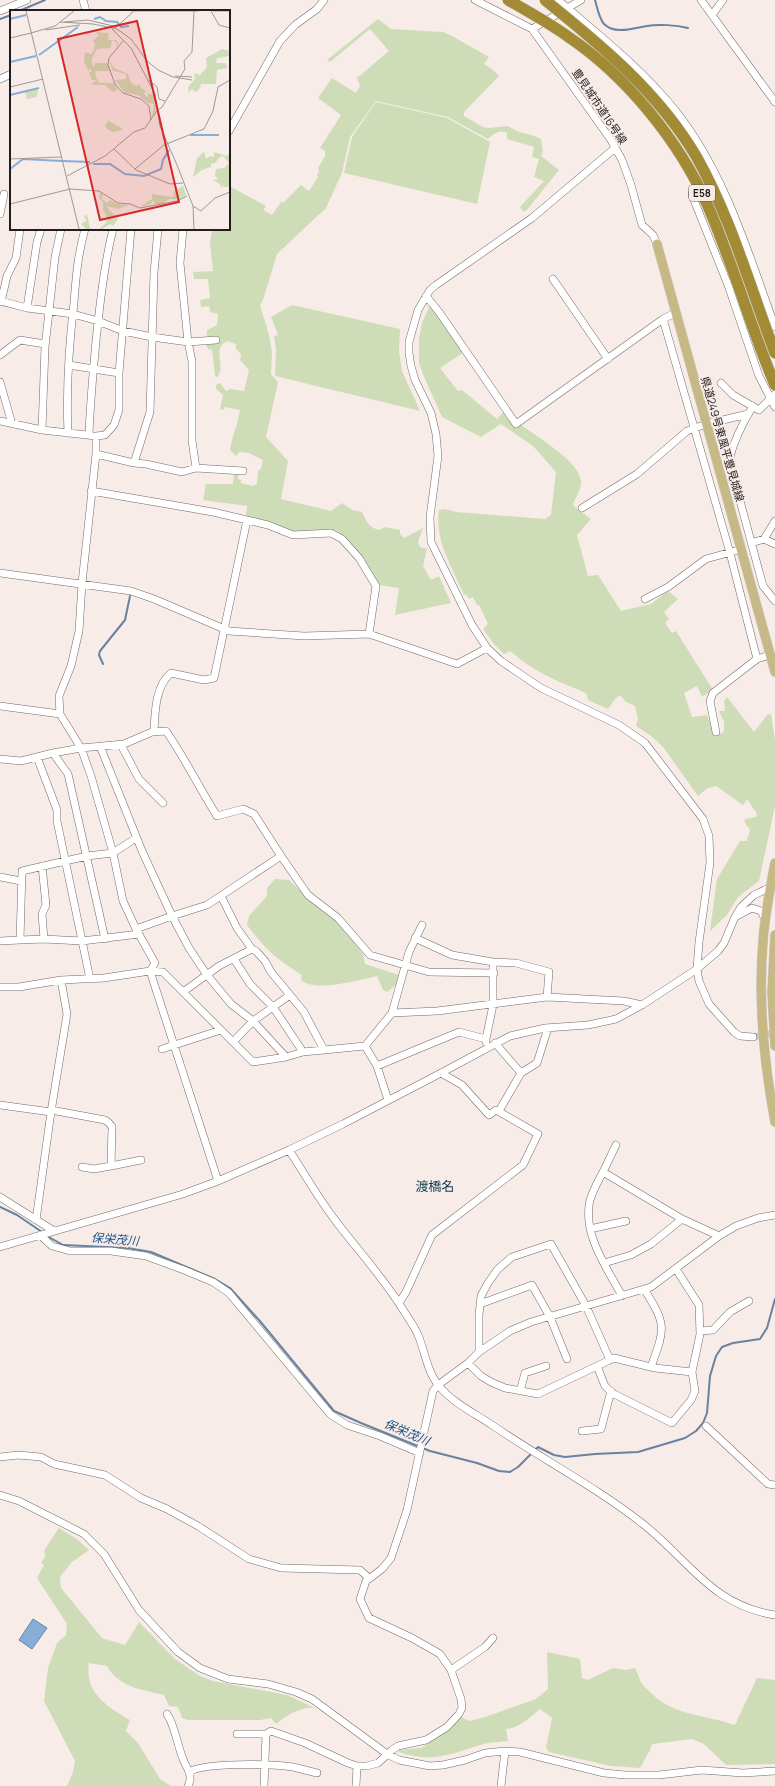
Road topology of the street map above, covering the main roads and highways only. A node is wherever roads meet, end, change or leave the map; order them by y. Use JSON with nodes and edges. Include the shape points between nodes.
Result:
{"nodes":[{"id":1,"x":508,"y":0,"type":"edge"},
{"id":2,"x":545,"y":0,"type":"edge"},
{"id":3,"x":657,"y":244,"type":"road end"},
{"id":4,"x":775,"y":353,"type":"edge"},
{"id":5,"x":775,"y":385,"type":"edge"},
{"id":6,"x":773,"y":651,"type":"edge"},
{"id":7,"x":775,"y":672,"type":"edge"},
{"id":8,"x":775,"y":863,"type":"edge"},
{"id":9,"x":773,"y":886,"type":"edge"},
{"id":10,"x":775,"y":935,"type":"edge"},
{"id":11,"x":775,"y":1046,"type":"edge"},
{"id":12,"x":775,"y":1122,"type":"edge"}],
"edges":[{"from":1,"to":5,"type":"highway","number":"E58","bridge":true,"via":[[591,54],[657,122],[684,161],[707,204],[754,335]]},
{"from":2,"to":4,"type":"highway","number":"E58","bridge":true,"via":[[625,68],[652,96],[696,157],[719,201]]},
{"from":3,"to":6,"type":"main road","name":"県道249号東風平豊見城線","via":[[766,640]]},
{"from":6,"to":7,"type":"main road"},
{"from":8,"to":9,"type":"main road"},
{"from":9,"to":12,"type":"main road","via":[[765,919],[762,1016]]},
{"from":10,"to":11,"type":"main road","via":[[772,992]]}]}
